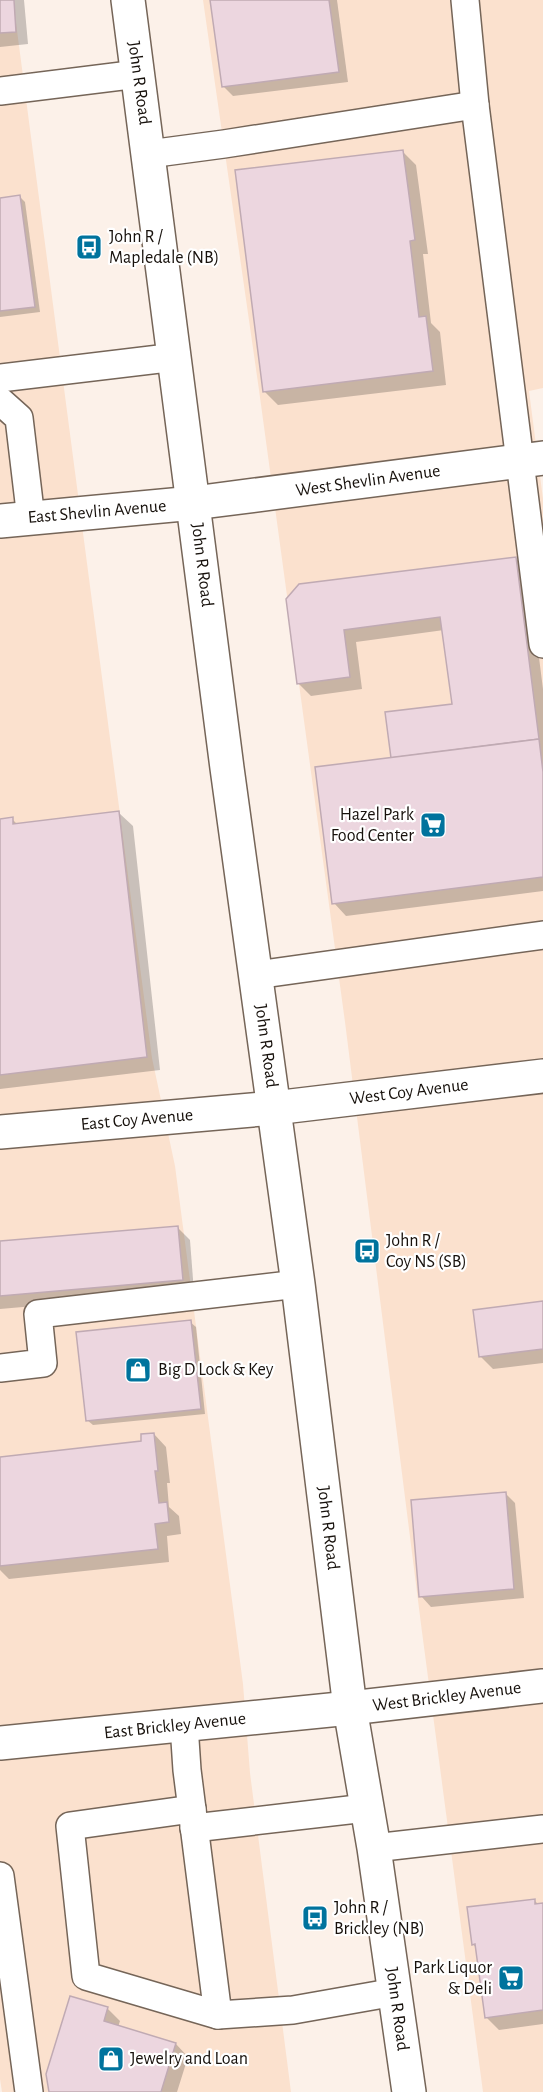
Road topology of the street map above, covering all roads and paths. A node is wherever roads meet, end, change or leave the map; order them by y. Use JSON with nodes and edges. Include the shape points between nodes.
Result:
{"nodes":[{"id":1,"x":128,"y":0,"type":"edge"},
{"id":2,"x":465,"y":0,"type":"edge"},
{"id":3,"x":138,"y":75,"type":"junction"},
{"id":4,"x":0,"y":91,"type":"edge"},
{"id":5,"x":475,"y":105,"type":"junction"},
{"id":6,"x":149,"y":154,"type":"junction"},
{"id":7,"x":176,"y":357,"type":"junction"},
{"id":8,"x":0,"y":378,"type":"edge"},
{"id":9,"x":0,"y":401,"type":"edge"},
{"id":10,"x":531,"y":459,"type":"edge"},
{"id":11,"x":194,"y":504,"type":"junction"},
{"id":12,"x":15,"y":520,"type":"edge"},
{"id":13,"x":543,"y":644,"type":"edge"},
{"id":14,"x":543,"y":935,"type":"edge"},
{"id":15,"x":256,"y":975,"type":"junction"},
{"id":16,"x":543,"y":1076,"type":"edge"},
{"id":17,"x":274,"y":1108,"type":"junction"},
{"id":18,"x":0,"y":1132,"type":"edge"},
{"id":19,"x":298,"y":1284,"type":"junction"},
{"id":20,"x":0,"y":1368,"type":"edge"},
{"id":21,"x":543,"y":1686,"type":"edge"},
{"id":22,"x":350,"y":1708,"type":"junction"},
{"id":23,"x":184,"y":1725,"type":"junction"},
{"id":24,"x":0,"y":1743,"type":"edge"},
{"id":25,"x":366,"y":1808,"type":"junction"},
{"id":26,"x":193,"y":1819,"type":"junction"},
{"id":27,"x":543,"y":1829,"type":"edge"},
{"id":28,"x":374,"y":1848,"type":"junction"},
{"id":29,"x":0,"y":1876,"type":"edge"},
{"id":30,"x":395,"y":1992,"type":"junction"},
{"id":31,"x":218,"y":2015,"type":"junction"},
{"id":32,"x":29,"y":2092,"type":"edge"},
{"id":33,"x":409,"y":2092,"type":"edge"}],
"edges":[{"from":1,"to":3,"type":"main road","name":"John R Road"},
{"from":2,"to":5,"type":"lane"},
{"from":3,"to":4,"type":"lane"},
{"from":3,"to":6,"type":"main road","name":"John R Road"},
{"from":5,"to":6,"type":"lane"},
{"from":5,"to":10,"type":"lane"},
{"from":6,"to":7,"type":"main road","name":"John R Road"},
{"from":7,"to":8,"type":"lane"},
{"from":7,"to":11,"type":"main road","name":"John R Road"},
{"from":9,"to":12,"type":"lane","via":[[19,418]]},
{"from":10,"to":11,"type":"main road","name":"West Shevlin Avenue"},
{"from":10,"to":13,"type":"lane"},
{"from":11,"to":12,"type":"main road","name":"East Shevlin Avenue"},
{"from":11,"to":15,"type":"main road","name":"John R Road"},
{"from":14,"to":15,"type":"lane"},
{"from":15,"to":17,"type":"main road","name":"John R Road"},
{"from":16,"to":17,"type":"main road","name":"West Coy Avenue"},
{"from":17,"to":18,"type":"main road","name":"East Coy Avenue"},
{"from":17,"to":19,"type":"main road","name":"John R Road"},
{"from":19,"to":20,"type":"lane","via":[[38,1314],[43,1363]]},
{"from":19,"to":22,"type":"main road","name":"John R Road"},
{"from":21,"to":22,"type":"main road","name":"West Brickley Avenue"},
{"from":22,"to":23,"type":"main road","name":"East Brickley Avenue"},
{"from":22,"to":25,"type":"main road","name":"John R Road"},
{"from":23,"to":24,"type":"main road","name":"East Brickley Avenue"},
{"from":23,"to":26,"type":"lane"},
{"from":25,"to":26,"type":"lane"},
{"from":25,"to":28,"type":"main road","name":"John R Road"},
{"from":26,"to":31,"type":"lane"},
{"from":26,"to":31,"type":"lane","via":[[70,1826],[86,1976]]},
{"from":27,"to":28,"type":"lane"},
{"from":28,"to":30,"type":"main road","name":"John R Road"},
{"from":29,"to":32,"type":"lane"},
{"from":30,"to":31,"type":"lane","via":[[293,2010]]},
{"from":30,"to":33,"type":"main road","name":"John R Road"}]}
